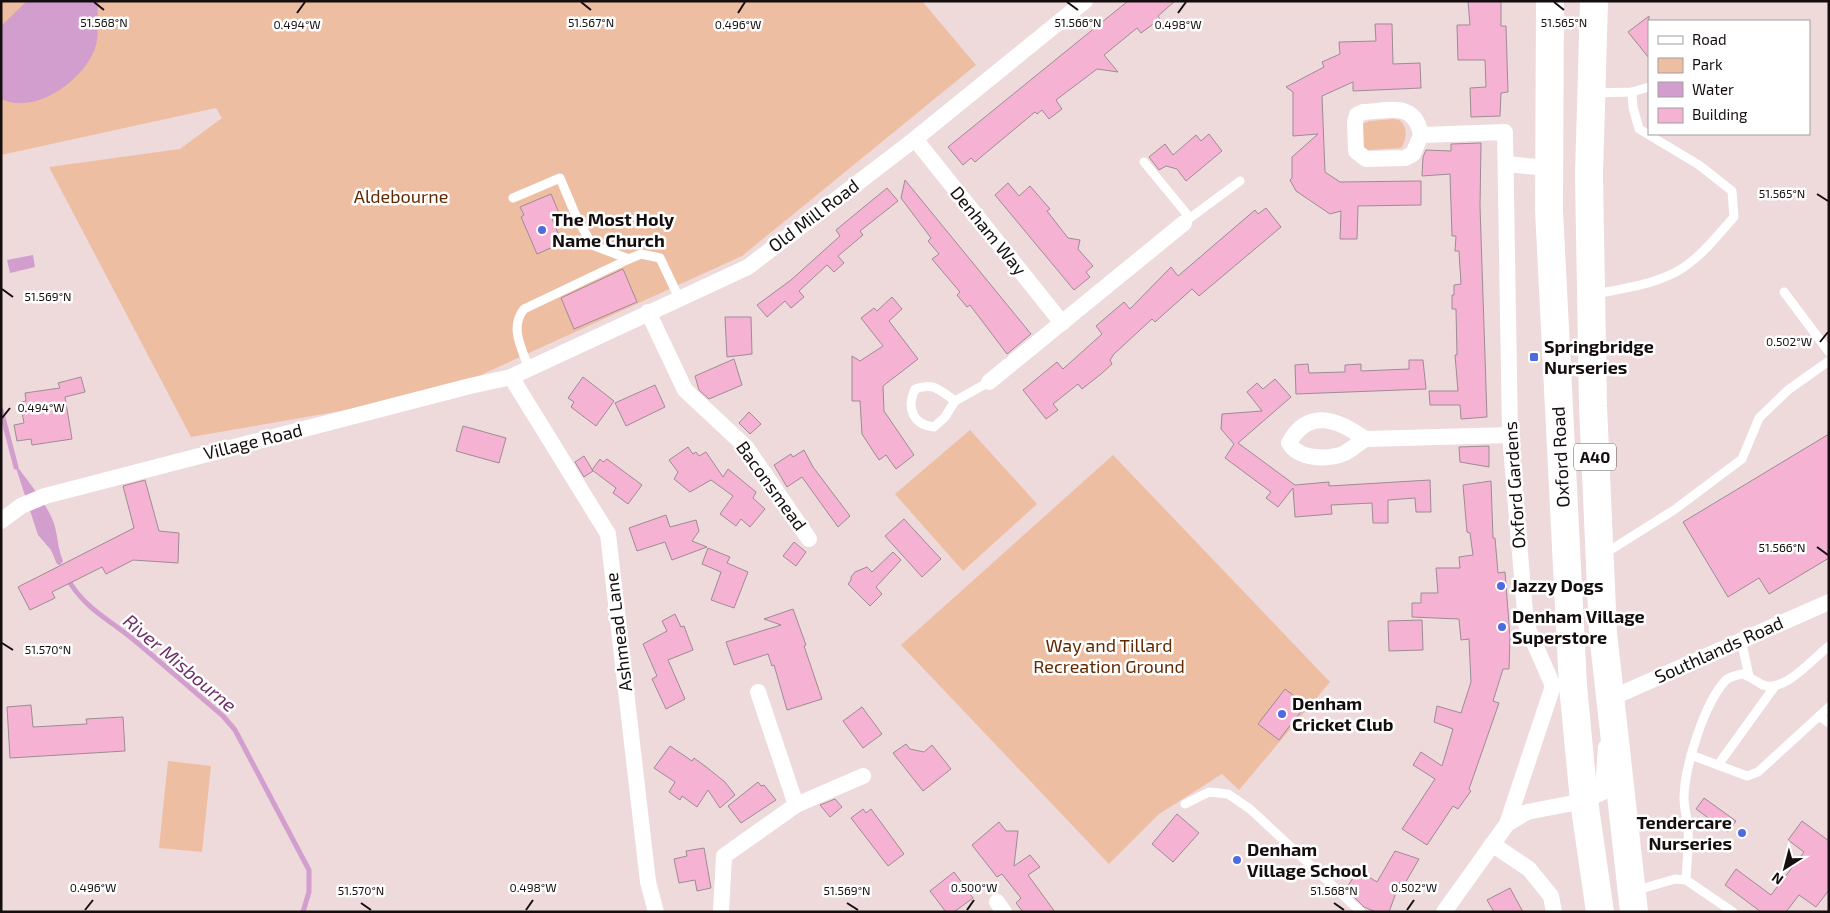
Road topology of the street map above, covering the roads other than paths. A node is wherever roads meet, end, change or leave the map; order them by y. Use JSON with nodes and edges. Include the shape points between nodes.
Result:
{"nodes":[{"id":1,"x":1085,"y":1,"type":"edge"},
{"id":2,"x":1550,"y":1,"type":"edge"},
{"id":3,"x":1594,"y":1,"type":"edge"},
{"id":4,"x":1648,"y":87,"type":"edge"},
{"id":5,"x":1632,"y":92,"type":"junction"},
{"id":6,"x":1593,"y":93,"type":"junction"},
{"id":7,"x":1648,"y":134,"type":"edge"},
{"id":8,"x":1421,"y":135,"type":"dead end"},
{"id":9,"x":1649,"y":135,"type":"edge"},
{"id":10,"x":915,"y":139,"type":"junction"},
{"id":11,"x":1144,"y":162,"type":"dead end"},
{"id":12,"x":1506,"y":164,"type":"junction"},
{"id":13,"x":1549,"y":168,"type":"junction"},
{"id":14,"x":1240,"y":181,"type":"dead end"},
{"id":15,"x":513,"y":198,"type":"dead end"},
{"id":16,"x":1187,"y":220,"type":"junction"},
{"id":17,"x":629,"y":259,"type":"junction"},
{"id":18,"x":1784,"y":292,"type":"dead end"},
{"id":19,"x":1590,"y":295,"type":"junction"},
{"id":20,"x":680,"y":298,"type":"junction"},
{"id":21,"x":648,"y":312,"type":"junction"},
{"id":22,"x":1062,"y":323,"type":"junction"},
{"id":23,"x":1829,"y":352,"type":"edge"},
{"id":24,"x":1829,"y":361,"type":"edge"},
{"id":25,"x":529,"y":369,"type":"junction"},
{"id":26,"x":511,"y":377,"type":"junction"},
{"id":27,"x":989,"y":382,"type":"joint"},
{"id":28,"x":955,"y":401,"type":"junction"},
{"id":29,"x":1510,"y":435,"type":"junction"},
{"id":30,"x":1365,"y":438,"type":"dead end"},
{"id":31,"x":1,"y":520,"type":"edge"},
{"id":32,"x":809,"y":539,"type":"dead end"},
{"id":33,"x":1600,"y":557,"type":"junction"},
{"id":34,"x":1829,"y":602,"type":"edge"},
{"id":35,"x":1741,"y":640,"type":"junction"},
{"id":36,"x":1829,"y":646,"type":"edge"},
{"id":37,"x":1749,"y":676,"type":"junction"},
{"id":38,"x":1563,"y":686,"type":"junction"},
{"id":39,"x":1775,"y":686,"type":"junction"},
{"id":40,"x":758,"y":692,"type":"dead end"},
{"id":41,"x":1609,"y":699,"type":"junction"},
{"id":42,"x":1829,"y":707,"type":"edge"},
{"id":43,"x":1819,"y":716,"type":"junction"},
{"id":44,"x":1829,"y":723,"type":"edge"},
{"id":45,"x":1691,"y":754,"type":"junction"},
{"id":46,"x":1718,"y":765,"type":"junction"},
{"id":47,"x":862,"y":776,"type":"dead end"},
{"id":48,"x":1584,"y":801,"type":"junction"},
{"id":49,"x":1185,"y":804,"type":"dead end"},
{"id":50,"x":796,"y":806,"type":"junction"},
{"id":51,"x":1507,"y":824,"type":"junction"},
{"id":52,"x":1492,"y":844,"type":"junction"},
{"id":53,"x":1686,"y":880,"type":"junction"},
{"id":54,"x":1633,"y":902,"type":"edge"},
{"id":55,"x":656,"y":912,"type":"edge"},
{"id":56,"x":721,"y":912,"type":"edge"},
{"id":57,"x":1361,"y":912,"type":"edge"},
{"id":58,"x":1444,"y":912,"type":"edge"},
{"id":59,"x":1554,"y":912,"type":"edge"},
{"id":60,"x":1600,"y":912,"type":"edge"},
{"id":61,"x":1733,"y":912,"type":"edge"}],
"edges":[{"from":1,"to":10,"type":"street","name":"Old Mill Road"},
{"from":2,"to":13,"type":"highway","name":"Oxford Road","number":"A40"},
{"from":3,"to":6,"type":"highway","name":"Oxford Road","number":"A40"},
{"from":4,"to":5,"type":"lane"},
{"from":5,"to":6,"type":"lane"},
{"from":5,"to":7,"type":"lane","via":[[1639,129]]},
{"from":6,"to":19,"type":"highway","name":"Oxford Road","number":"A40","via":[[1589,175]]},
{"from":8,"to":12,"type":"street","name":"Oxford Gardens","via":[[1505,132]]},
{"from":9,"to":19,"type":"lane","via":[[1699,165],[1732,191],[1734,217],[1710,244],[1676,272],[1643,285]]},
{"from":10,"to":20,"type":"street","name":"Old Mill Road","via":[[748,267]]},
{"from":10,"to":22,"type":"street","name":"Denham Way"},
{"from":11,"to":16,"type":"lane"},
{"from":12,"to":13,"type":"street"},
{"from":12,"to":29,"type":"street","name":"Oxford Gardens"},
{"from":13,"to":38,"type":"highway","name":"Oxford Road","number":"A40"},
{"from":14,"to":16,"type":"lane"},
{"from":15,"to":17,"type":"lane","via":[[560,178],[592,245]]},
{"from":16,"to":22,"type":"street"},
{"from":17,"to":20,"type":"lane","via":[[642,254],[660,258]]},
{"from":17,"to":25,"type":"lane","via":[[524,309],[515,328]]},
{"from":18,"to":23,"type":"lane"},
{"from":19,"to":33,"type":"highway","name":"Oxford Road","number":"A40"},
{"from":20,"to":21,"type":"street","name":"Old Mill Road"},
{"from":21,"to":25,"type":"street","name":"Old Mill Road"},
{"from":21,"to":32,"type":"street","name":"Baconsmead","via":[[686,390],[746,447]]},
{"from":22,"to":27,"type":"street"},
{"from":24,"to":33,"type":"lane","via":[[1788,390],[1759,418],[1742,459],[1674,510]]},
{"from":25,"to":26,"type":"street","name":"Old Mill Road"},
{"from":26,"to":31,"type":"street","name":"Village Road","via":[[44,496]]},
{"from":26,"to":55,"type":"street","name":"Ashmead Lane","via":[[608,534],[648,882]]},
{"from":27,"to":28,"type":"lane"},
{"from":28,"to":28,"type":"lane","via":[[927,385],[915,389],[910,409],[924,426],[934,427]]},
{"from":29,"to":30,"type":"street"},
{"from":29,"to":38,"type":"street","name":"Oxford Gardens","via":[[1526,624]]},
{"from":33,"to":41,"type":"highway","name":"Oxford Road","number":"A40"},
{"from":34,"to":35,"type":"street","name":"Southlands Road"},
{"from":35,"to":37,"type":"lane"},
{"from":35,"to":41,"type":"street","name":"Southlands Road"},
{"from":36,"to":39,"type":"lane","via":[[1805,668]]},
{"from":37,"to":39,"type":"lane","via":[[1764,685]]},
{"from":37,"to":45,"type":"lane","via":[[1742,674],[1726,679],[1711,701]]},
{"from":38,"to":48,"type":"highway","name":"Oxford Road","number":"A40"},
{"from":38,"to":51,"type":"street"},
{"from":39,"to":46,"type":"lane"},
{"from":40,"to":50,"type":"street"},
{"from":41,"to":48,"type":"street","via":[[1603,792]]},
{"from":41,"to":54,"type":"highway","name":"Oxford Road","number":"A40"},
{"from":42,"to":43,"type":"lane"},
{"from":43,"to":44,"type":"lane"},
{"from":43,"to":46,"type":"lane","via":[[1758,772],[1747,776]]},
{"from":45,"to":46,"type":"lane"},
{"from":45,"to":53,"type":"lane","via":[[1684,801],[1688,825]]},
{"from":47,"to":50,"type":"street"},
{"from":48,"to":51,"type":"street","via":[[1527,812]]},
{"from":48,"to":60,"type":"highway","name":"Oxford Road","number":"A40"},
{"from":49,"to":57,"type":"lane","via":[[1209,792],[1228,794],[1250,809]]},
{"from":50,"to":56,"type":"street","via":[[724,856]]},
{"from":51,"to":52,"type":"street"},
{"from":52,"to":58,"type":"street"},
{"from":52,"to":59,"type":"street","via":[[1529,869],[1551,896]]},
{"from":53,"to":54,"type":"lane","via":[[1675,879]]},
{"from":53,"to":61,"type":"lane"}]}
